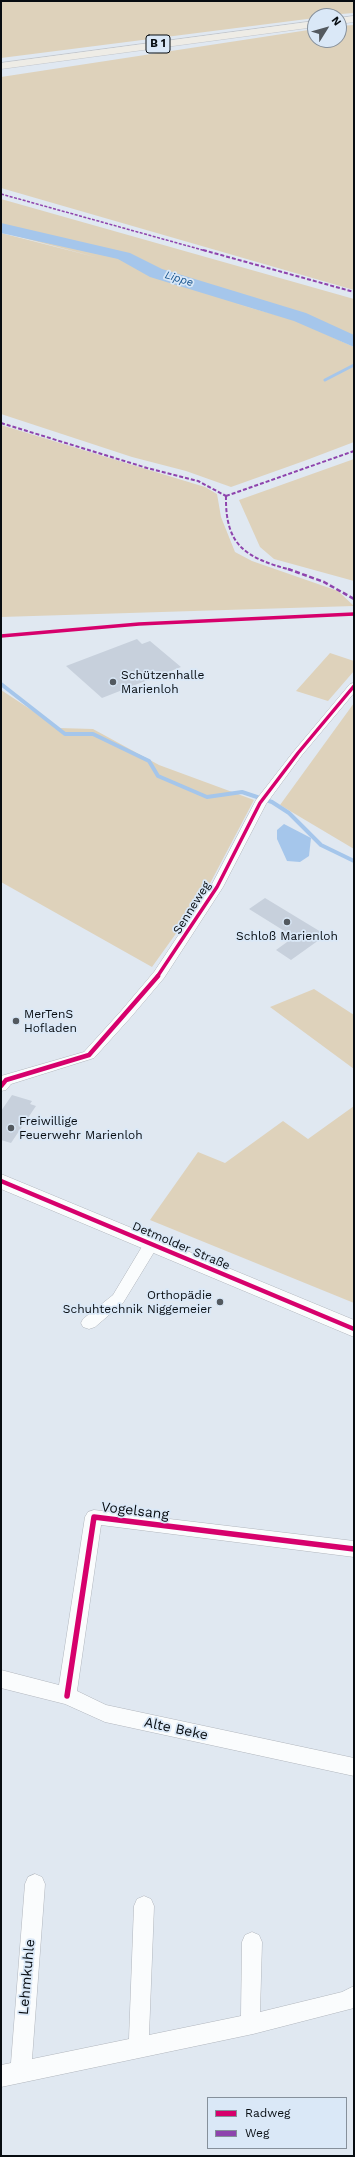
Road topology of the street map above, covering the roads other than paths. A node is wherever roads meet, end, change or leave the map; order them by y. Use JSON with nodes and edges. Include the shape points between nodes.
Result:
{"nodes":[{"id":1,"x":307,"y":25,"type":"edge"},
{"id":2,"x":1,"y":66,"type":"edge"},
{"id":3,"x":354,"y":686,"type":"edge"},
{"id":4,"x":3,"y":1081,"type":"edge"},
{"id":5,"x":1,"y":1180,"type":"edge"},
{"id":6,"x":151,"y":1244,"type":"junction"},
{"id":7,"x":89,"y":1323,"type":"dead end"},
{"id":8,"x":354,"y":1329,"type":"edge"},
{"id":9,"x":354,"y":1549,"type":"edge"},
{"id":10,"x":1,"y":1679,"type":"edge"},
{"id":11,"x":67,"y":1696,"type":"junction"},
{"id":12,"x":354,"y":1767,"type":"edge"},
{"id":13,"x":35,"y":1884,"type":"dead end"},
{"id":14,"x":144,"y":1906,"type":"dead end"},
{"id":15,"x":252,"y":1942,"type":"dead end"},
{"id":16,"x":354,"y":1996,"type":"edge"},
{"id":17,"x":253,"y":2024,"type":"junction"},
{"id":18,"x":140,"y":2047,"type":"junction"},
{"id":19,"x":23,"y":2071,"type":"junction"},
{"id":20,"x":1,"y":2076,"type":"edge"}],
"edges":[{"from":1,"to":2,"type":"highway","number":"B 1"},
{"from":3,"to":4,"type":"street","name":"Senneweg","via":[[263,799],[217,887],[181,944],[159,975],[112,1030],[89,1055]]},
{"from":5,"to":6,"type":"street","name":"Detmolder Straße"},
{"from":6,"to":7,"type":"street","name":"Detmolder Straße","via":[[118,1299]]},
{"from":6,"to":8,"type":"street","name":"Detmolder Straße"},
{"from":9,"to":11,"type":"street","name":"Vogelsang","via":[[94,1517]]},
{"from":10,"to":11,"type":"street","name":"Alte Beke"},
{"from":11,"to":12,"type":"street","name":"Alte Beke","via":[[105,1713]]},
{"from":13,"to":19,"type":"street","name":"Lehmkuhle","via":[[21,2058]]},
{"from":14,"to":18,"type":"street","via":[[138,2032]]},
{"from":15,"to":17,"type":"street","via":[[250,2013]]},
{"from":16,"to":17,"type":"street","via":[[346,2002]]},
{"from":17,"to":18,"type":"street"},
{"from":18,"to":19,"type":"street"},
{"from":19,"to":20,"type":"street"}]}
